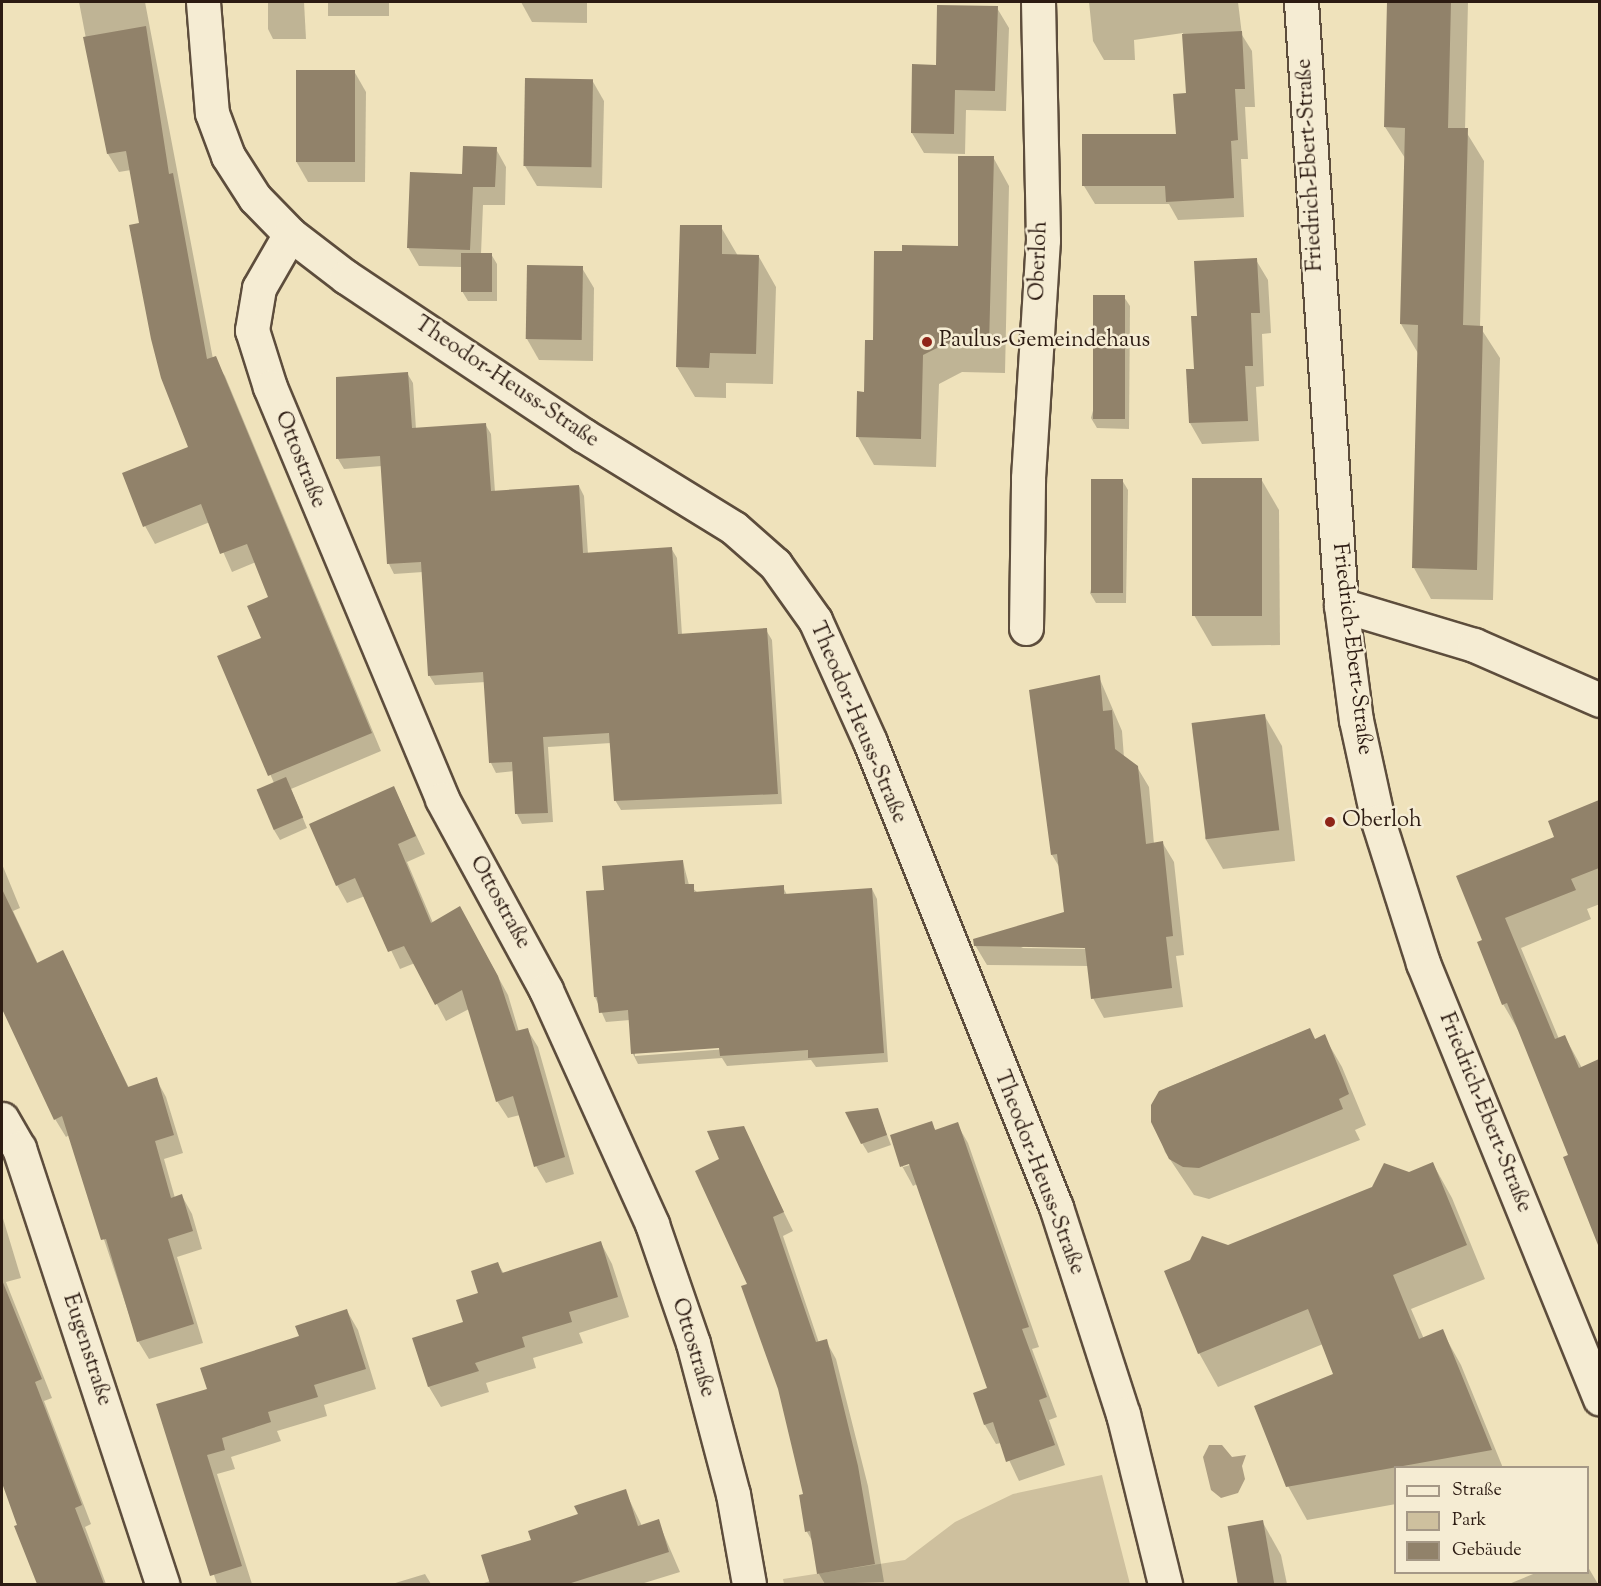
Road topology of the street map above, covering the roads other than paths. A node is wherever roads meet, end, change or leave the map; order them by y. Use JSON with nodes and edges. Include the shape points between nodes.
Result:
{"nodes":[{"id":1,"x":203,"y":2,"type":"edge"},
{"id":2,"x":1038,"y":2,"type":"edge"},
{"id":3,"x":1301,"y":2,"type":"edge"},
{"id":4,"x":290,"y":234,"type":"junction"},
{"id":5,"x":1341,"y":604,"type":"junction"},
{"id":6,"x":1026,"y":628,"type":"dead end"},
{"id":7,"x":1599,"y":700,"type":"edge"},
{"id":8,"x":2,"y":1119,"type":"edge"},
{"id":9,"x":1599,"y":1398,"type":"edge"},
{"id":10,"x":162,"y":1584,"type":"edge"},
{"id":11,"x":749,"y":1584,"type":"edge"},
{"id":12,"x":1165,"y":1584,"type":"edge"}],
"edges":[{"from":1,"to":4,"type":"street","name":"Theodor-Heuss-Straße","via":[[212,113],[228,156],[255,198]]},
{"from":2,"to":6,"type":"street","name":"Oberloh","via":[[1043,240],[1028,478]]},
{"from":3,"to":5,"type":"street","name":"Friedrich-Ebert-Straße"},
{"from":4,"to":11,"type":"street","name":"Ottostraße","via":[[259,288],[252,330],[273,397],[442,799],[546,990],[652,1224],[696,1354],[733,1494]]},
{"from":4,"to":12,"type":"street","name":"Theodor-Heuss-Straße","via":[[346,277],[583,435],[734,528],[775,564],[815,620],[870,742],[1056,1207],[1123,1414]]},
{"from":5,"to":7,"type":"street","via":[[1474,645]]},
{"from":5,"to":9,"type":"street","name":"Friedrich-Ebert-Straße","via":[[1356,720],[1378,821],[1423,963]]},
{"from":8,"to":10,"type":"street","name":"Eugenstraße","via":[[19,1148]]}]}
